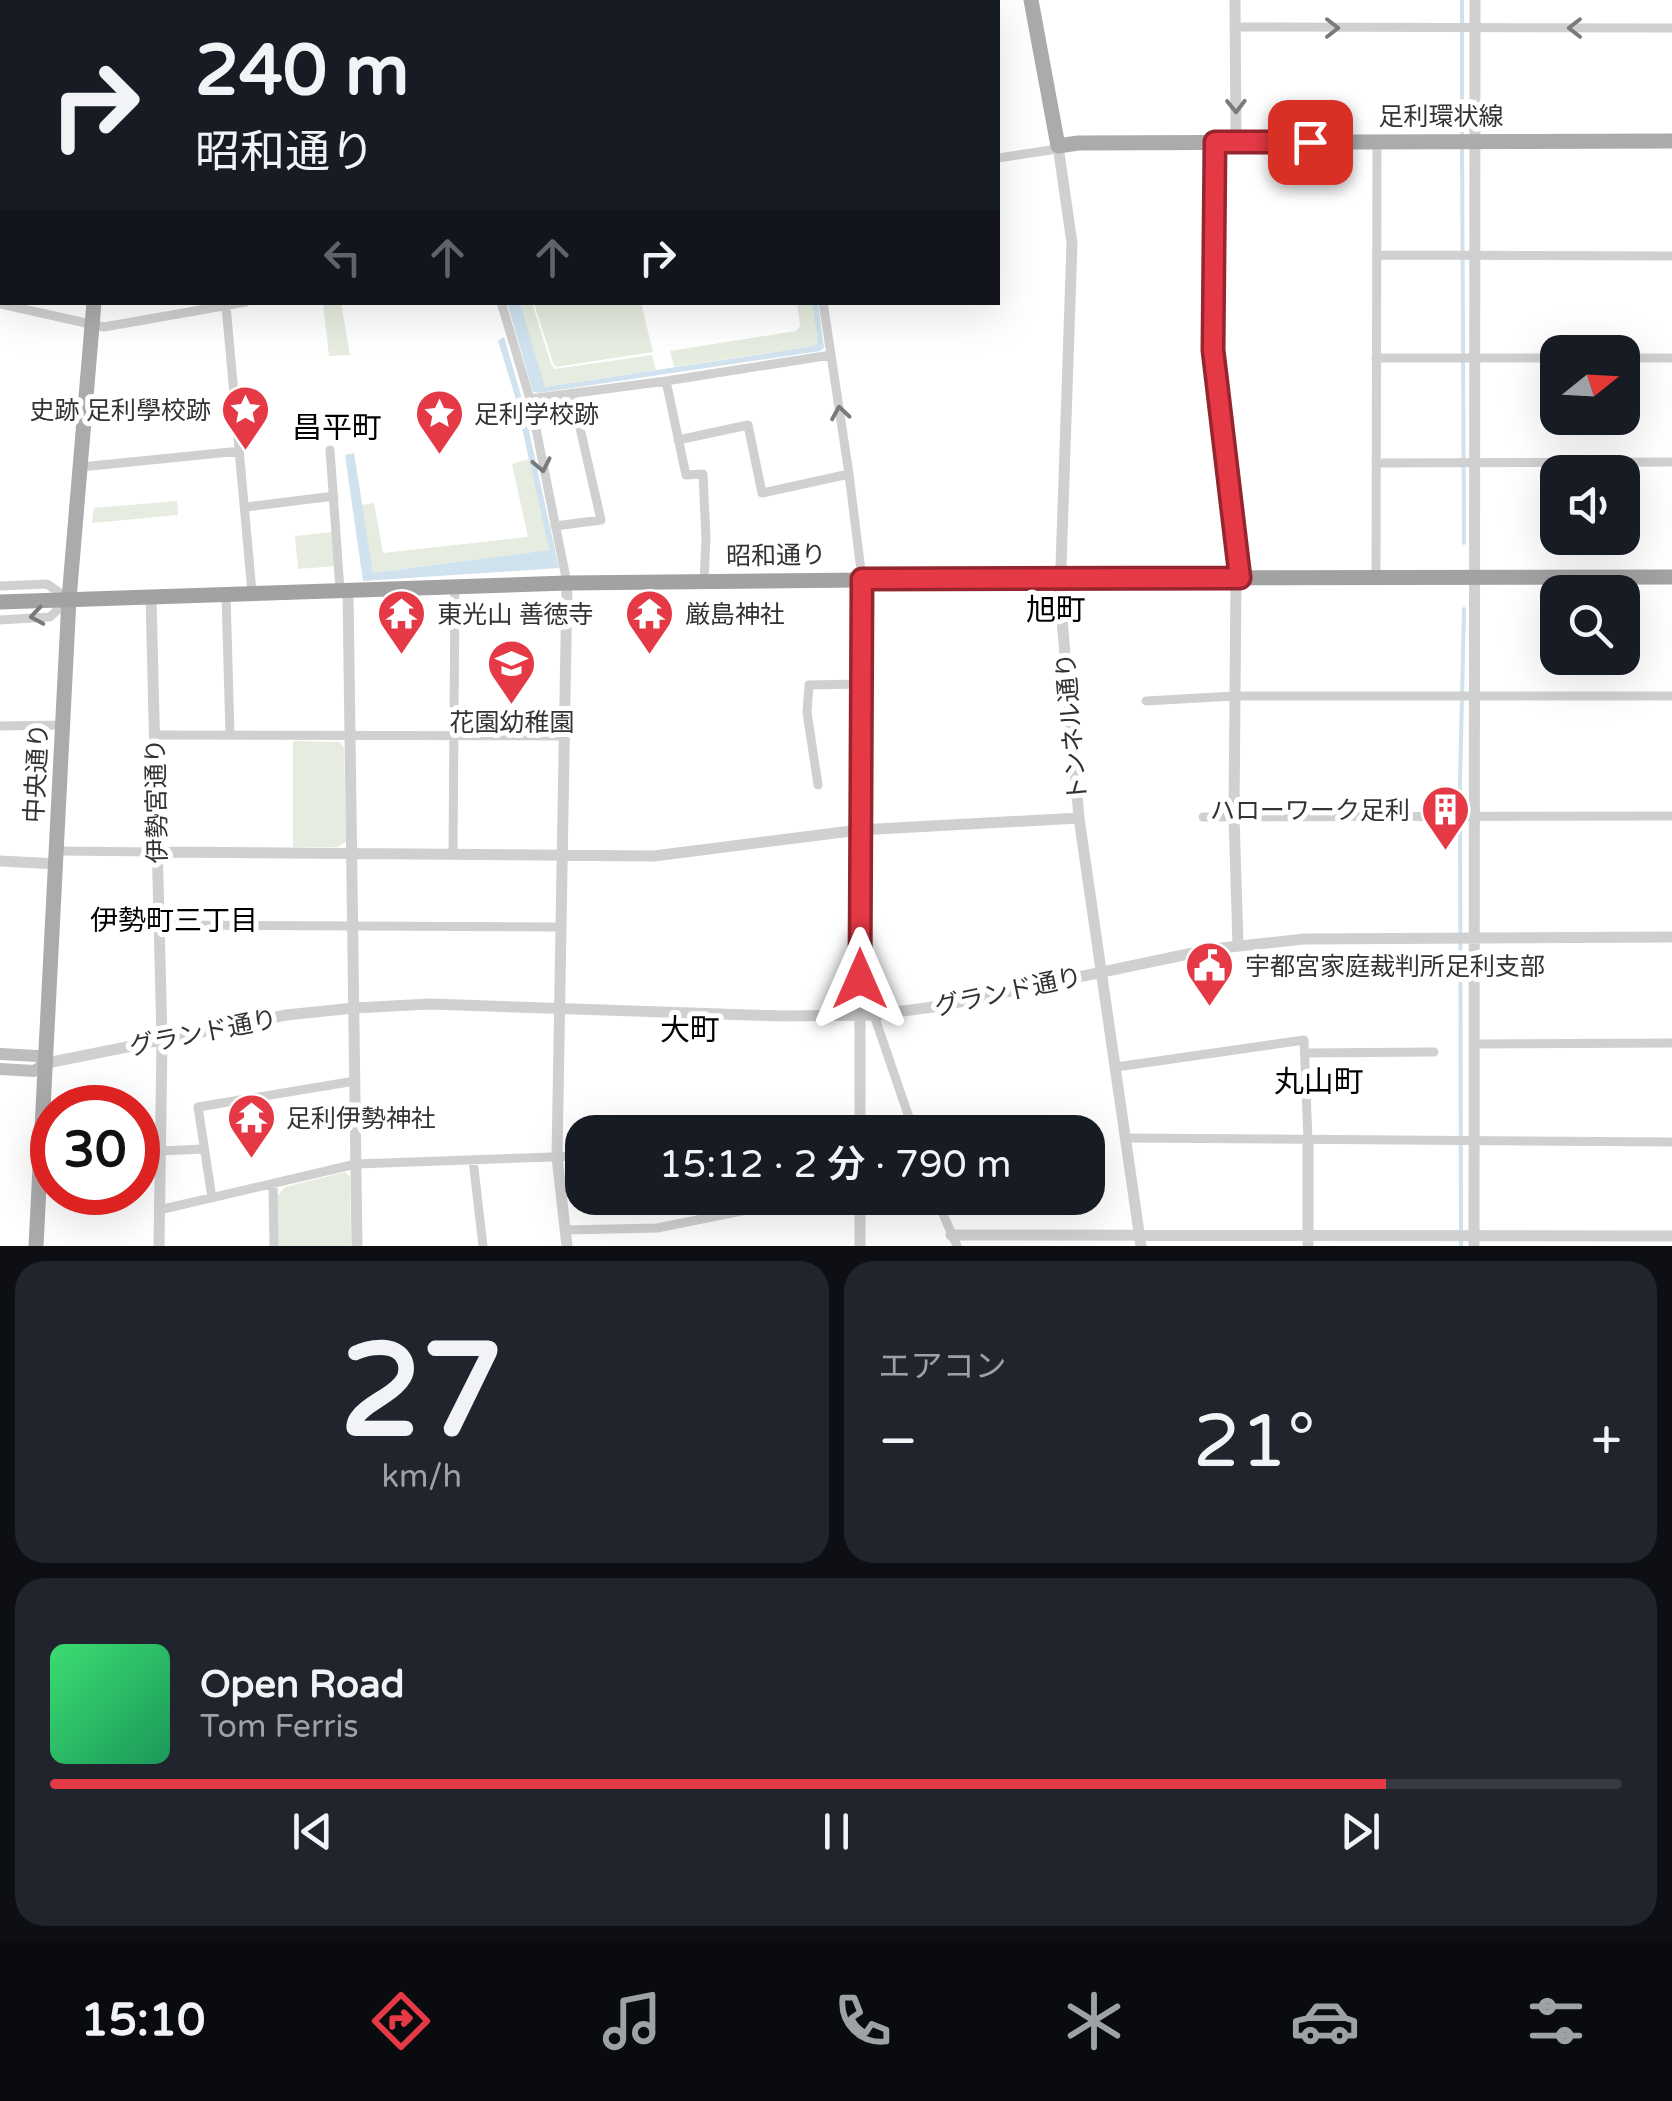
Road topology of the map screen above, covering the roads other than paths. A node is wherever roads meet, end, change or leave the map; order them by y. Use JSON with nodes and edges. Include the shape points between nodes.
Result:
{"nodes":[{"id":1,"x":1032,"y":0,"type":"edge"},
{"id":2,"x":1235,"y":0,"type":"edge"},
{"id":3,"x":1476,"y":0,"type":"edge"},
{"id":4,"x":1235,"y":28,"type":"junction"},
{"id":5,"x":1475,"y":28,"type":"junction"},
{"id":6,"x":1672,"y":28,"type":"edge"},
{"id":7,"x":1474,"y":141,"type":"junction"},
{"id":8,"x":1672,"y":141,"type":"edge"},
{"id":9,"x":1215,"y":142,"type":"junction"},
{"id":10,"x":1236,"y":142,"type":"junction"},
{"id":11,"x":1377,"y":142,"type":"junction"},
{"id":12,"x":1058,"y":146,"type":"junction"},
{"id":13,"x":1000,"y":158,"type":"edge"},
{"id":14,"x":1377,"y":255,"type":"junction"},
{"id":15,"x":1474,"y":255,"type":"junction"},
{"id":16,"x":1672,"y":256,"type":"edge"},
{"id":17,"x":10,"y":305,"type":"edge"},
{"id":18,"x":94,"y":305,"type":"edge"},
{"id":19,"x":231,"y":305,"type":"edge"},
{"id":20,"x":502,"y":305,"type":"edge"},
{"id":21,"x":823,"y":305,"type":"edge"},
{"id":22,"x":226,"y":306,"type":"junction"},
{"id":23,"x":92,"y":323,"type":"junction"},
{"id":24,"x":831,"y":356,"type":"junction"},
{"id":25,"x":1376,"y":358,"type":"junction"},
{"id":26,"x":1474,"y":358,"type":"junction"},
{"id":27,"x":1540,"y":358,"type":"edge"},
{"id":28,"x":1640,"y":358,"type":"edge"},
{"id":29,"x":1672,"y":358,"type":"edge"},
{"id":30,"x":666,"y":382,"type":"junction"},
{"id":31,"x":572,"y":393,"type":"junction"},
{"id":32,"x":530,"y":400,"type":"junction"},
{"id":33,"x":678,"y":440,"type":"junction"},
{"id":34,"x":240,"y":450,"type":"junction"},
{"id":35,"x":330,"y":450,"type":"dead end"},
{"id":36,"x":1474,"y":462,"type":"junction"},
{"id":37,"x":1672,"y":462,"type":"edge"},
{"id":38,"x":1376,"y":463,"type":"junction"},
{"id":39,"x":81,"y":466,"type":"junction"},
{"id":40,"x":849,"y":474,"type":"junction"},
{"id":41,"x":334,"y":496,"type":"junction"},
{"id":42,"x":246,"y":507,"type":"junction"},
{"id":43,"x":555,"y":526,"type":"junction"},
{"id":44,"x":1376,"y":576,"type":"junction"},
{"id":45,"x":1238,"y":577,"type":"junction"},
{"id":46,"x":1475,"y":577,"type":"junction"},
{"id":47,"x":1672,"y":577,"type":"edge"},
{"id":48,"x":1060,"y":578,"type":"junction"},
{"id":49,"x":862,"y":579,"type":"junction"},
{"id":50,"x":704,"y":581,"type":"junction"},
{"id":51,"x":567,"y":583,"type":"junction"},
{"id":52,"x":0,"y":586,"type":"edge"},
{"id":53,"x":455,"y":586,"type":"junction"},
{"id":54,"x":344,"y":590,"type":"junction"},
{"id":55,"x":252,"y":592,"type":"junction"},
{"id":56,"x":226,"y":594,"type":"junction"},
{"id":57,"x":151,"y":597,"type":"junction"},
{"id":58,"x":69,"y":600,"type":"junction"},
{"id":59,"x":0,"y":602,"type":"edge"},
{"id":60,"x":0,"y":620,"type":"edge"},
{"id":61,"x":861,"y":684,"type":"junction"},
{"id":62,"x":1234,"y":696,"type":"junction"},
{"id":63,"x":1475,"y":696,"type":"junction"},
{"id":64,"x":1672,"y":696,"type":"edge"},
{"id":65,"x":1146,"y":701,"type":"dead end"},
{"id":66,"x":64,"y":724,"type":"junction"},
{"id":67,"x":0,"y":726,"type":"edge"},
{"id":68,"x":155,"y":735,"type":"junction"},
{"id":69,"x":230,"y":735,"type":"junction"},
{"id":70,"x":350,"y":736,"type":"junction"},
{"id":71,"x":565,"y":736,"type":"junction"},
{"id":72,"x":453,"y":737,"type":"junction"},
{"id":73,"x":818,"y":785,"type":"dead end"},
{"id":74,"x":1234,"y":816,"type":"junction"},
{"id":75,"x":1475,"y":816,"type":"junction"},
{"id":76,"x":1672,"y":816,"type":"edge"},
{"id":77,"x":1203,"y":817,"type":"dead end"},
{"id":78,"x":1080,"y":818,"type":"junction"},
{"id":79,"x":860,"y":830,"type":"junction"},
{"id":80,"x":158,"y":852,"type":"junction"},
{"id":81,"x":351,"y":854,"type":"junction"},
{"id":82,"x":453,"y":854,"type":"junction"},
{"id":83,"x":562,"y":855,"type":"junction"},
{"id":84,"x":57,"y":857,"type":"junction"},
{"id":85,"x":0,"y":862,"type":"edge"},
{"id":86,"x":159,"y":925,"type":"junction"},
{"id":87,"x":352,"y":926,"type":"junction"},
{"id":88,"x":562,"y":927,"type":"junction"},
{"id":89,"x":1474,"y":937,"type":"junction"},
{"id":90,"x":1672,"y":937,"type":"edge"},
{"id":91,"x":1238,"y":945,"type":"junction"},
{"id":92,"x":1101,"y":971,"type":"junction"},
{"id":93,"x":354,"y":1008,"type":"junction"},
{"id":94,"x":560,"y":1008,"type":"junction"},
{"id":95,"x":874,"y":1015,"type":"junction"},
{"id":96,"x":860,"y":1016,"type":"junction"},
{"id":97,"x":162,"y":1040,"type":"junction"},
{"id":98,"x":1672,"y":1043,"type":"edge"},
{"id":99,"x":1474,"y":1044,"type":"junction"},
{"id":100,"x":1304,"y":1052,"type":"junction"},
{"id":101,"x":1434,"y":1052,"type":"dead end"},
{"id":102,"x":0,"y":1054,"type":"edge"},
{"id":103,"x":46,"y":1064,"type":"junction"},
{"id":104,"x":1116,"y":1067,"type":"junction"},
{"id":105,"x":0,"y":1069,"type":"edge"},
{"id":106,"x":354,"y":1081,"type":"junction"},
{"id":107,"x":46,"y":1085,"type":"edge"},
{"id":108,"x":860,"y":1115,"type":"edge"},
{"id":109,"x":908,"y":1115,"type":"edge"},
{"id":110,"x":1126,"y":1138,"type":"junction"},
{"id":111,"x":1308,"y":1140,"type":"junction"},
{"id":112,"x":1474,"y":1140,"type":"junction"},
{"id":113,"x":1672,"y":1142,"type":"edge"},
{"id":114,"x":203,"y":1149,"type":"junction"},
{"id":115,"x":160,"y":1152,"type":"joint"},
{"id":116,"x":557,"y":1157,"type":"junction"},
{"id":117,"x":565,"y":1157,"type":"edge"},
{"id":118,"x":473,"y":1160,"type":"junction"},
{"id":119,"x":356,"y":1164,"type":"junction"},
{"id":120,"x":273,"y":1184,"type":"junction"},
{"id":121,"x":212,"y":1198,"type":"junction"},
{"id":122,"x":160,"y":1210,"type":"edge"},
{"id":123,"x":40,"y":1215,"type":"edge"},
{"id":124,"x":159,"y":1215,"type":"edge"},
{"id":125,"x":722,"y":1215,"type":"edge"},
{"id":126,"x":860,"y":1215,"type":"edge"},
{"id":127,"x":943,"y":1215,"type":"edge"},
{"id":128,"x":566,"y":1230,"type":"junction"},
{"id":129,"x":1672,"y":1236,"type":"edge"},
{"id":130,"x":954,"y":1241,"type":"edge"},
{"id":131,"x":1140,"y":1241,"type":"edge"},
{"id":132,"x":1308,"y":1241,"type":"edge"},
{"id":133,"x":1474,"y":1241,"type":"edge"},
{"id":134,"x":36,"y":1246,"type":"edge"},
{"id":135,"x":159,"y":1246,"type":"edge"},
{"id":136,"x":274,"y":1246,"type":"edge"},
{"id":137,"x":357,"y":1246,"type":"edge"},
{"id":138,"x":483,"y":1246,"type":"edge"},
{"id":139,"x":567,"y":1246,"type":"edge"},
{"id":140,"x":860,"y":1246,"type":"edge"}],
"edges":[{"from":1,"to":12,"type":"main road"},
{"from":2,"to":4,"type":"street"},
{"from":3,"to":5,"type":"street"},
{"from":4,"to":5,"type":"street","one_way":true},
{"from":4,"to":10,"type":"street","one_way":true},
{"from":6,"to":5,"type":"street","one_way":true},
{"from":5,"to":7,"type":"street"},
{"from":7,"to":8,"type":"main road","name":"足利環状線"},
{"from":7,"to":11,"type":"main road","name":"足利環状線"},
{"from":7,"to":15,"type":"street"},
{"from":9,"to":10,"type":"main road","name":"足利環状線"},
{"from":9,"to":12,"type":"main road","name":"足利環状線"},
{"from":9,"to":45,"type":"street","via":[[1213,350]]},
{"from":10,"to":11,"type":"main road","name":"足利環状線"},
{"from":11,"to":14,"type":"street"},
{"from":12,"to":13,"type":"street"},
{"from":12,"to":48,"type":"street","name":"トンネル通り","via":[[1072,243]]},
{"from":14,"to":15,"type":"street"},
{"from":14,"to":25,"type":"street"},
{"from":15,"to":16,"type":"street"},
{"from":15,"to":26,"type":"street"},
{"from":17,"to":23,"type":"street"},
{"from":18,"to":23,"type":"main road","name":"中央通り"},
{"from":19,"to":22,"type":"street"},
{"from":20,"to":32,"type":"street"},
{"from":21,"to":24,"type":"street"},
{"from":22,"to":23,"type":"street","via":[[112,326]]},
{"from":22,"to":34,"type":"street"},
{"from":23,"to":39,"type":"main road","name":"中央通り"},
{"from":24,"to":30,"type":"street"},
{"from":40,"to":24,"type":"street","one_way":true},
{"from":25,"to":26,"type":"street"},
{"from":25,"to":38,"type":"street"},
{"from":26,"to":27,"type":"street"},
{"from":26,"to":36,"type":"street"},
{"from":28,"to":29,"type":"street"},
{"from":30,"to":31,"type":"street"},
{"from":30,"to":33,"type":"street"},
{"from":31,"to":32,"type":"street"},
{"from":31,"to":43,"type":"street","via":[[600,520]]},
{"from":32,"to":43,"type":"street","one_way":true},
{"from":33,"to":40,"type":"street","via":[[748,425],[762,492]]},
{"from":33,"to":50,"type":"street","via":[[686,474],[703,474]]},
{"from":34,"to":39,"type":"street"},
{"from":34,"to":42,"type":"street"},
{"from":35,"to":41,"type":"street"},
{"from":36,"to":37,"type":"street"},
{"from":36,"to":38,"type":"street"},
{"from":36,"to":46,"type":"street"},
{"from":38,"to":44,"type":"street"},
{"from":39,"to":58,"type":"main road","name":"中央通り"},
{"from":40,"to":49,"type":"street"},
{"from":41,"to":42,"type":"street"},
{"from":41,"to":54,"type":"street"},
{"from":42,"to":55,"type":"street"},
{"from":43,"to":51,"type":"street"},
{"from":44,"to":45,"type":"highway","name":"昭和通り"},
{"from":44,"to":46,"type":"highway","name":"昭和通り"},
{"from":45,"to":48,"type":"highway","name":"昭和通り"},
{"from":45,"to":62,"type":"street"},
{"from":46,"to":47,"type":"highway","name":"昭和通り"},
{"from":46,"to":63,"type":"street"},
{"from":48,"to":49,"type":"highway","name":"昭和通り"},
{"from":48,"to":78,"type":"street","name":"トンネル通り"},
{"from":49,"to":50,"type":"highway","name":"昭和通り"},
{"from":49,"to":61,"type":"street"},
{"from":50,"to":51,"type":"highway","name":"昭和通り"},
{"from":51,"to":53,"type":"highway","name":"昭和通り"},
{"from":51,"to":71,"type":"street"},
{"from":52,"to":58,"type":"street","via":[[47,584]]},
{"from":53,"to":54,"type":"highway","name":"昭和通り"},
{"from":53,"to":72,"type":"street"},
{"from":54,"to":55,"type":"highway","name":"昭和通り"},
{"from":54,"to":70,"type":"street"},
{"from":55,"to":56,"type":"highway","name":"昭和通り"},
{"from":56,"to":57,"type":"highway","name":"昭和通り"},
{"from":56,"to":69,"type":"street"},
{"from":57,"to":58,"type":"highway","name":"昭和通り"},
{"from":57,"to":68,"type":"street","name":"伊勢宮通り"},
{"from":58,"to":59,"type":"highway","name":"昭和通り"},
{"from":58,"to":60,"type":"street","one_way":true,"via":[[50,617]]},
{"from":58,"to":66,"type":"main road","name":"中央通り"},
{"from":61,"to":73,"type":"street","via":[[809,685]]},
{"from":61,"to":79,"type":"street"},
{"from":62,"to":63,"type":"street"},
{"from":62,"to":65,"type":"street"},
{"from":62,"to":74,"type":"street"},
{"from":63,"to":64,"type":"street"},
{"from":63,"to":75,"type":"street"},
{"from":66,"to":67,"type":"street"},
{"from":66,"to":84,"type":"main road","name":"中央通り"},
{"from":68,"to":69,"type":"street"},
{"from":68,"to":80,"type":"street","name":"伊勢宮通り"},
{"from":69,"to":70,"type":"street"},
{"from":70,"to":72,"type":"street"},
{"from":70,"to":81,"type":"street"},
{"from":71,"to":72,"type":"street"},
{"from":71,"to":83,"type":"street"},
{"from":72,"to":82,"type":"street"},
{"from":74,"to":75,"type":"street"},
{"from":74,"to":77,"type":"street"},
{"from":74,"to":91,"type":"street"},
{"from":75,"to":76,"type":"street"},
{"from":75,"to":89,"type":"street"},
{"from":78,"to":79,"type":"street"},
{"from":78,"to":92,"type":"street","name":"トンネル通り"},
{"from":79,"to":83,"type":"street","via":[[654,856]]},
{"from":79,"to":96,"type":"street"},
{"from":80,"to":81,"type":"street"},
{"from":80,"to":84,"type":"street"},
{"from":80,"to":86,"type":"street","name":"伊勢宮通り"},
{"from":81,"to":82,"type":"street"},
{"from":81,"to":87,"type":"street"},
{"from":82,"to":83,"type":"street"},
{"from":83,"to":88,"type":"street"},
{"from":84,"to":85,"type":"street"},
{"from":84,"to":103,"type":"main road","name":"中央通り"},
{"from":86,"to":87,"type":"street"},
{"from":86,"to":97,"type":"street","name":"伊勢宮通り"},
{"from":87,"to":88,"type":"street"},
{"from":87,"to":93,"type":"street"},
{"from":88,"to":94,"type":"street"},
{"from":89,"to":90,"type":"street","name":"グランド通り"},
{"from":89,"to":91,"type":"street","name":"グランド通り"},
{"from":89,"to":99,"type":"street"},
{"from":91,"to":92,"type":"street","name":"グランド通り"},
{"from":92,"to":95,"type":"street","name":"グランド通り"},
{"from":92,"to":104,"type":"street","name":"トンネル通り"},
{"from":93,"to":94,"type":"street","name":"グランド通り"},
{"from":93,"to":97,"type":"street","name":"グランド通り"},
{"from":93,"to":106,"type":"street"},
{"from":94,"to":96,"type":"street","name":"グランド通り"},
{"from":94,"to":116,"type":"street"},
{"from":95,"to":96,"type":"street","name":"グランド通り"},
{"from":95,"to":109,"type":"street"},
{"from":96,"to":108,"type":"street"},
{"from":97,"to":103,"type":"street","name":"グランド通り"},
{"from":97,"to":115,"type":"street","name":"伊勢宮通り"},
{"from":98,"to":99,"type":"street"},
{"from":99,"to":112,"type":"street"},
{"from":100,"to":101,"type":"street"},
{"from":100,"to":104,"type":"street","via":[[1304,1040]]},
{"from":100,"to":111,"type":"street"},
{"from":102,"to":103,"type":"main road","via":[[37,1056]]},
{"from":103,"to":105,"type":"main road"},
{"from":103,"to":107,"type":"main road","name":"中央通り"},
{"from":104,"to":110,"type":"street","name":"トンネル通り"},
{"from":106,"to":114,"type":"street","via":[[198,1107]]},
{"from":106,"to":119,"type":"street"},
{"from":110,"to":111,"type":"street"},
{"from":110,"to":131,"type":"street","name":"トンネル通り"},
{"from":111,"to":112,"type":"street"},
{"from":111,"to":132,"type":"street"},
{"from":112,"to":113,"type":"street"},
{"from":112,"to":133,"type":"street"},
{"from":114,"to":115,"type":"street"},
{"from":114,"to":121,"type":"street"},
{"from":116,"to":117,"type":"street"},
{"from":116,"to":118,"type":"street"},
{"from":116,"to":128,"type":"street"},
{"from":118,"to":119,"type":"street"},
{"from":118,"to":138,"type":"street"},
{"from":119,"to":120,"type":"street"},
{"from":119,"to":137,"type":"street"},
{"from":120,"to":121,"type":"street"},
{"from":120,"to":136,"type":"street"},
{"from":121,"to":122,"type":"street"},
{"from":123,"to":134,"type":"main road","name":"中央通り"},
{"from":124,"to":135,"type":"street","name":"伊勢宮通り"},
{"from":125,"to":128,"type":"street","via":[[657,1228]]},
{"from":126,"to":140,"type":"street"},
{"from":127,"to":130,"type":"street"},
{"from":128,"to":139,"type":"street"},
{"from":129,"to":133,"type":"street"},
{"from":130,"to":131,"type":"street"},
{"from":131,"to":132,"type":"street"},
{"from":132,"to":133,"type":"street"}]}
